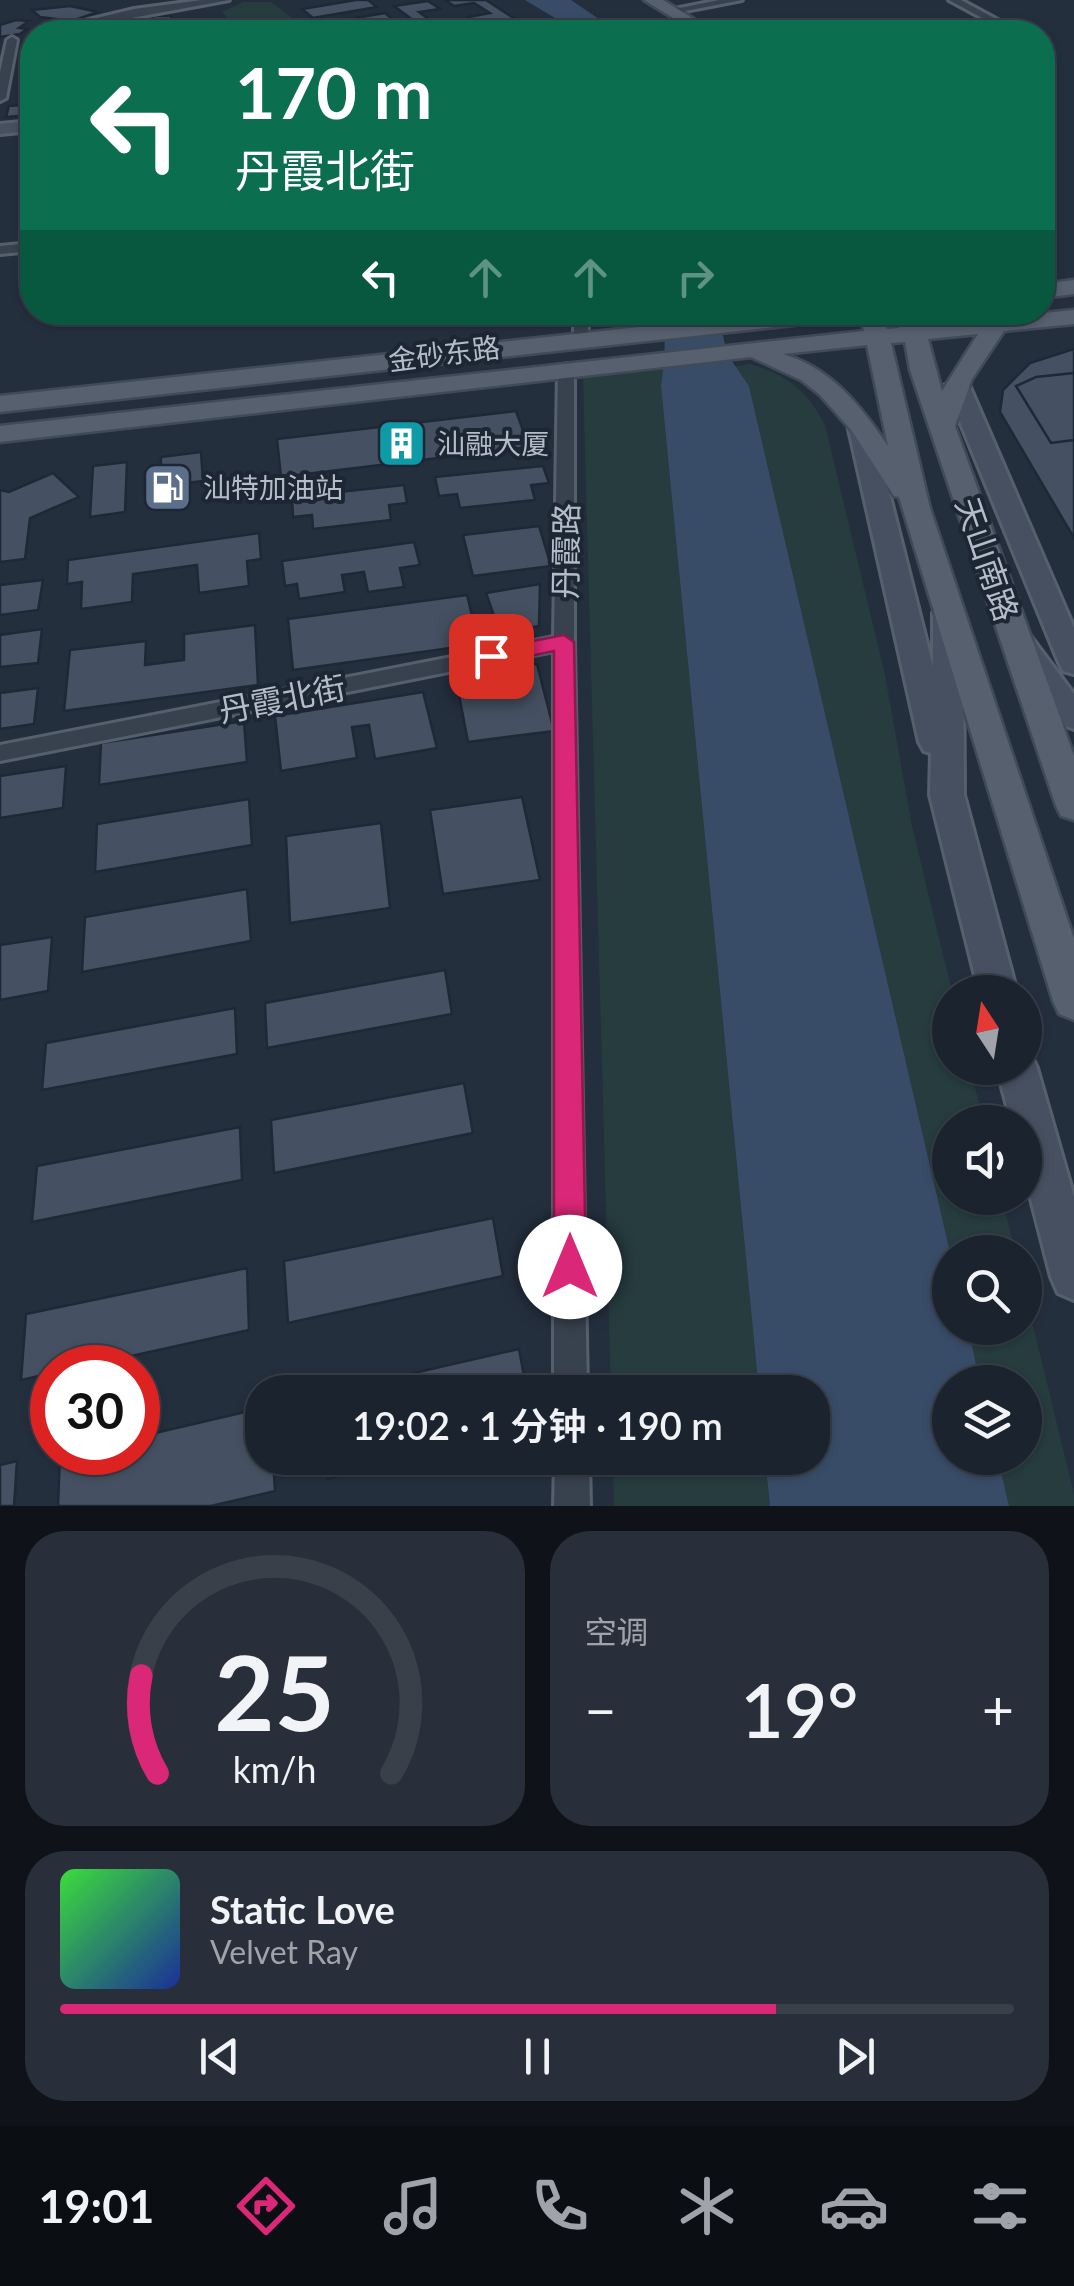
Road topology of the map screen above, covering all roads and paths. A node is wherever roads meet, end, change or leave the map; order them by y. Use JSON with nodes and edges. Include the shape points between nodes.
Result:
{"nodes":[{"id":1,"x":224,"y":0,"type":"edge"},
{"id":2,"x":633,"y":0,"type":"edge"},
{"id":3,"x":652,"y":0,"type":"edge"},
{"id":4,"x":736,"y":0,"type":"edge"},
{"id":5,"x":954,"y":0,"type":"edge"},
{"id":6,"x":132,"y":6,"type":"edge"},
{"id":7,"x":670,"y":11,"type":"junction"},
{"id":8,"x":85,"y":20,"type":"edge"},
{"id":9,"x":666,"y":20,"type":"edge"},
{"id":10,"x":686,"y":20,"type":"edge"},
{"id":11,"x":992,"y":20,"type":"edge"},
{"id":12,"x":11,"y":40,"type":"edge"},
{"id":13,"x":0,"y":98,"type":"edge"},
{"id":14,"x":581,"y":325,"type":"edge"},
{"id":15,"x":724,"y":325,"type":"edge"},
{"id":16,"x":876,"y":325,"type":"edge"},
{"id":17,"x":909,"y":325,"type":"edge"},
{"id":18,"x":952,"y":325,"type":"edge"},
{"id":19,"x":1005,"y":325,"type":"edge"},
{"id":20,"x":996,"y":326,"type":"junction"},
{"id":21,"x":582,"y":340,"type":"junction"},
{"id":22,"x":737,"y":351,"type":"junction"},
{"id":23,"x":566,"y":369,"type":"junction"},
{"id":24,"x":956,"y":385,"type":"junction"},
{"id":25,"x":0,"y":404,"type":"edge"},
{"id":26,"x":860,"y":425,"type":"junction"},
{"id":27,"x":942,"y":426,"type":"junction"},
{"id":28,"x":0,"y":434,"type":"edge"},
{"id":29,"x":916,"y":508,"type":"junction"},
{"id":30,"x":948,"y":613,"type":"junction"},
{"id":31,"x":1015,"y":638,"type":"junction"},
{"id":32,"x":564,"y":642,"type":"junction"},
{"id":33,"x":1074,"y":663,"type":"edge"},
{"id":34,"x":1074,"y":717,"type":"edge"},
{"id":35,"x":0,"y":753,"type":"edge"},
{"id":36,"x":947,"y":795,"type":"junction"},
{"id":37,"x":1074,"y":806,"type":"edge"},
{"id":38,"x":994,"y":975,"type":"edge"},
{"id":39,"x":1074,"y":1001,"type":"edge"},
{"id":40,"x":1022,"y":1085,"type":"edge"},
{"id":41,"x":1074,"y":1277,"type":"edge"},
{"id":42,"x":571,"y":1375,"type":"edge"},
{"id":43,"x":572,"y":1475,"type":"edge"},
{"id":44,"x":572,"y":1506,"type":"edge"}],
"edges":[{"from":1,"to":6,"type":"street"},
{"from":2,"to":9,"type":"main road"},
{"from":3,"to":7,"type":"main road"},
{"from":4,"to":7,"type":"street"},
{"from":5,"to":11,"type":"street"},
{"from":6,"to":8,"type":"street"},
{"from":7,"to":10,"type":"main road"},
{"from":12,"to":13,"type":"street"},
{"from":14,"to":21,"type":"street"},
{"from":15,"to":21,"type":"main road","name":"金砂东路"},
{"from":16,"to":22,"type":"main road","name":"金砂东路"},
{"from":16,"to":29,"type":"main road","name":"天山南路"},
{"from":17,"to":27,"type":"main road","name":"天山南路"},
{"from":18,"to":20,"type":"main road","name":"金砂东路"},
{"from":19,"to":20,"type":"main road","name":"金砂东路"},
{"from":20,"to":24,"type":"main road"},
{"from":21,"to":25,"type":"main road","name":"金砂东路"},
{"from":22,"to":23,"type":"main road","name":"金砂东路"},
{"from":22,"to":26,"type":"main road","via":[[806,370],[828,384]]},
{"from":23,"to":28,"type":"main road","name":"金砂东路"},
{"from":23,"to":32,"type":"street","name":"丹霞路"},
{"from":24,"to":27,"type":"main road"},
{"from":24,"to":33,"type":"main road"},
{"from":26,"to":29,"type":"main road"},
{"from":26,"to":36,"type":"main road","name":"天山南路"},
{"from":27,"to":31,"type":"main road","name":"天山南路"},
{"from":29,"to":30,"type":"main road","name":"天山南路"},
{"from":30,"to":36,"type":"main road","name":"天山南路"},
{"from":30,"to":39,"type":"main road","name":"天山南路"},
{"from":31,"to":34,"type":"main road"},
{"from":31,"to":37,"type":"main road","name":"天山南路"},
{"from":32,"to":35,"type":"street","name":"丹霞北街"},
{"from":32,"to":42,"type":"street","name":"丹霞路"},
{"from":36,"to":38,"type":"main road","name":"天山南路"},
{"from":40,"to":41,"type":"main road"},
{"from":43,"to":44,"type":"street"}]}
